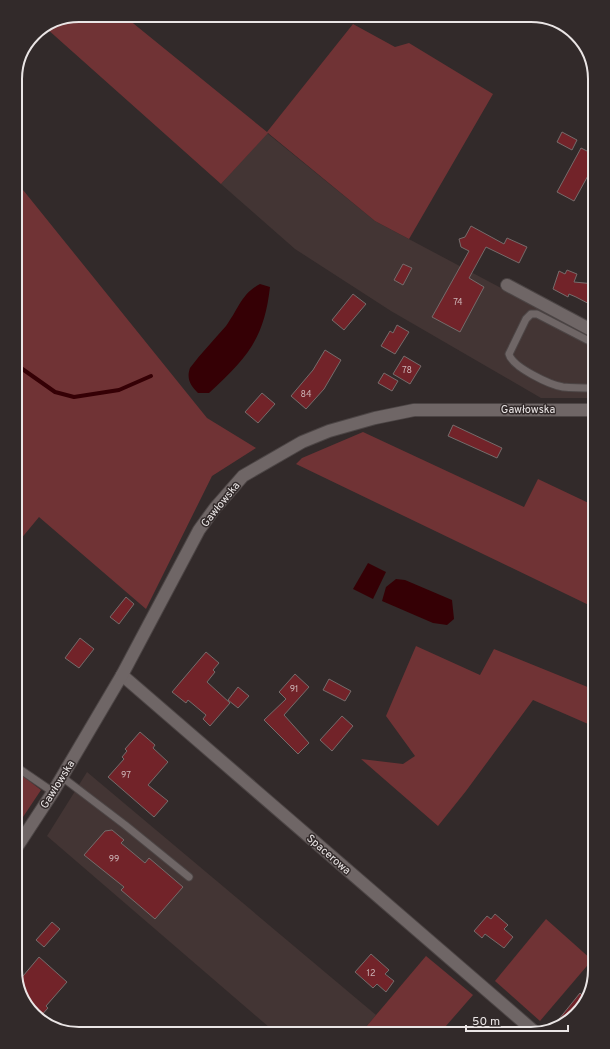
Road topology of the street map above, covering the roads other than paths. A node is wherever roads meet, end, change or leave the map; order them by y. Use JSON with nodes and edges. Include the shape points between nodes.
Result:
{"nodes":[{"id":1,"x":507,"y":285,"type":"dead end"},
{"id":2,"x":588,"y":328,"type":"edge"},
{"id":3,"x":588,"y":340,"type":"edge"},
{"id":4,"x":588,"y":387,"type":"edge"},
{"id":5,"x":588,"y":410,"type":"edge"},
{"id":6,"x":122,"y":675,"type":"junction"},
{"id":7,"x":22,"y":771,"type":"edge"},
{"id":8,"x":62,"y":777,"type":"junction"},
{"id":9,"x":53,"y":792,"type":"junction"},
{"id":10,"x":22,"y":839,"type":"edge"},
{"id":11,"x":189,"y":877,"type":"dead end"},
{"id":12,"x":529,"y":1027,"type":"edge"}],
"edges":[{"from":1,"to":2,"type":"street"},
{"from":3,"to":4,"type":"lane","via":[[537,314],[531,314],[509,354],[510,360],[520,368],[554,385]]},
{"from":5,"to":6,"type":"street","name":"Gawłowska","via":[[414,410],[330,431],[280,454],[242,476],[199,530]]},
{"from":6,"to":8,"type":"street","name":"Gawłowska"},
{"from":6,"to":12,"type":"street","name":"Spacerowa"},
{"from":7,"to":9,"type":"lane"},
{"from":8,"to":9,"type":"street","name":"Gawłowska"},
{"from":8,"to":11,"type":"lane"},
{"from":9,"to":10,"type":"street","name":"Gawłowska"}]}
